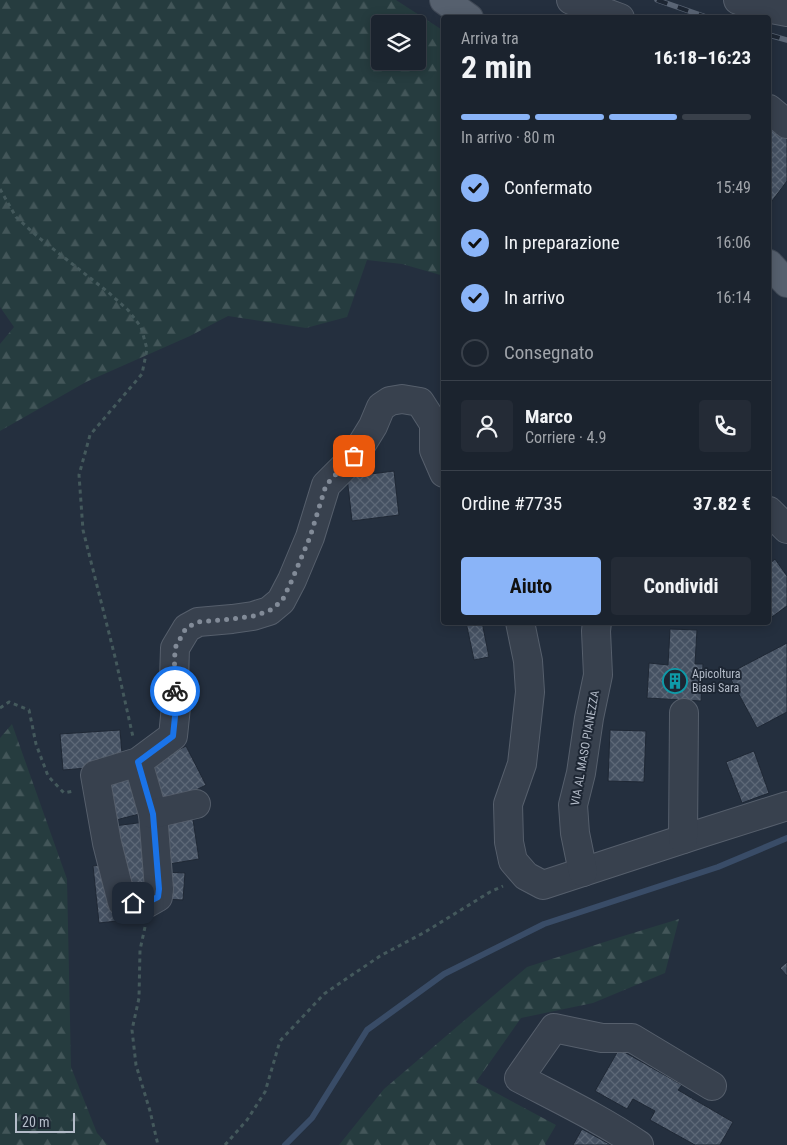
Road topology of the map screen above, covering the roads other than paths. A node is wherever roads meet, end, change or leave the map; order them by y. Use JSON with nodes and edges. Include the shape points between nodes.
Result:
{"nodes":[{"id":1,"x":444,"y":0,"type":"edge"},
{"id":2,"x":571,"y":0,"type":"edge"},
{"id":3,"x":738,"y":0,"type":"edge"},
{"id":4,"x":787,"y":12,"type":"edge"},
{"id":5,"x":465,"y":15,"type":"edge"},
{"id":6,"x":612,"y":15,"type":"edge"},
{"id":7,"x":771,"y":111,"type":"edge"},
{"id":8,"x":787,"y":124,"type":"edge"},
{"id":9,"x":771,"y":266,"type":"edge"},
{"id":10,"x":787,"y":282,"type":"edge"},
{"id":11,"x":441,"y":466,"type":"edge"},
{"id":12,"x":771,"y":513,"type":"edge"},
{"id":13,"x":787,"y":529,"type":"edge"},
{"id":14,"x":521,"y":625,"type":"edge"},
{"id":15,"x":597,"y":625,"type":"edge"},
{"id":16,"x":684,"y":714,"type":"dead end"},
{"id":17,"x":138,"y":762,"type":"junction"},
{"id":18,"x":196,"y":804,"type":"dead end"},
{"id":19,"x":787,"y":806,"type":"edge"},
{"id":20,"x":153,"y":814,"type":"junction"},
{"id":21,"x":683,"y":839,"type":"junction"},
{"id":22,"x":583,"y":872,"type":"junction"},
{"id":23,"x":712,"y":1086,"type":"dead end"},
{"id":24,"x":639,"y":1145,"type":"edge"}],
"edges":[{"from":1,"to":5,"type":"main road"},
{"from":2,"to":6,"type":"street"},
{"from":3,"to":4,"type":"street"},
{"from":7,"to":8,"type":"street"},
{"from":9,"to":10,"type":"main road"},
{"from":11,"to":17,"type":"street","via":[[434,450],[434,424],[420,402],[402,399],[390,401],[381,408],[354,456],[326,485],[310,537],[282,601],[269,611],[253,616],[198,622],[186,628],[175,648],[177,697],[173,736]]},
{"from":12,"to":13,"type":"street"},
{"from":14,"to":22,"type":"street","via":[[530,692],[522,764],[508,804],[513,861],[526,876],[543,885]]},
{"from":15,"to":22,"type":"street","name":"VIA AL MASO PIANEZZA","via":[[598,675],[573,805]]},
{"from":16,"to":21,"type":"street"},
{"from":17,"to":20,"type":"street"},
{"from":17,"to":20,"type":"street","via":[[95,776],[106,843],[122,902],[144,904],[158,897]]},
{"from":18,"to":20,"type":"street"},
{"from":19,"to":21,"type":"street"},
{"from":21,"to":22,"type":"street"},
{"from":23,"to":24,"type":"street","via":[[632,1038],[602,1038],[554,1028],[519,1078]]}]}
